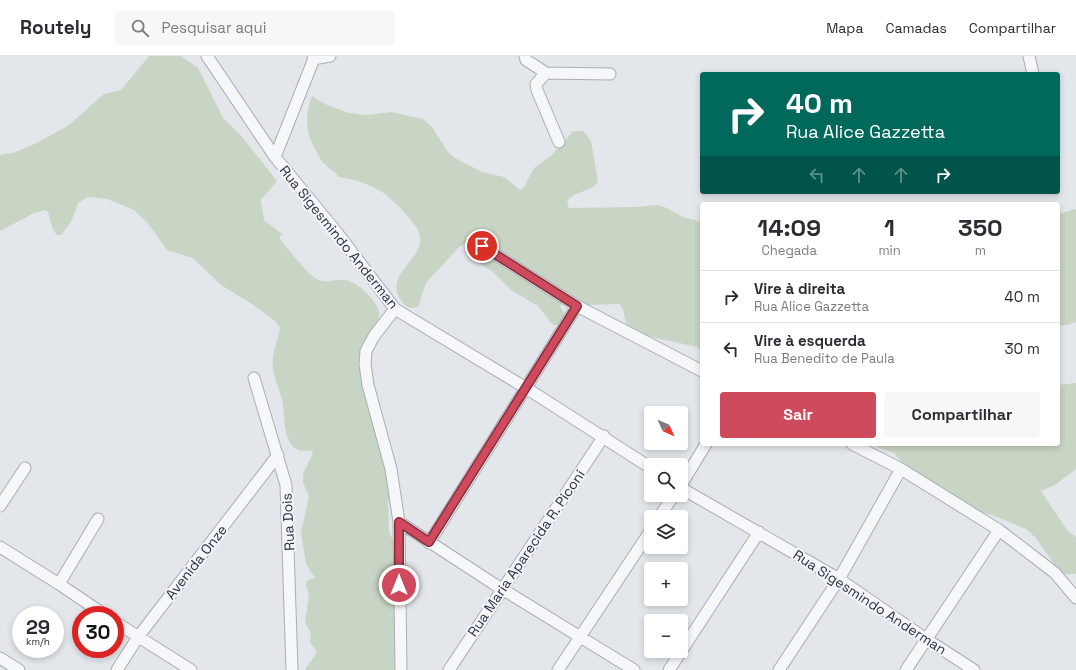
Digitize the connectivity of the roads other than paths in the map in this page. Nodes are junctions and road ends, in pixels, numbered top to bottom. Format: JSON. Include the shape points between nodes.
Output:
{"nodes":[{"id":1,"x":207,"y":56,"type":"edge"},
{"id":2,"x":330,"y":56,"type":"edge"},
{"id":3,"x":525,"y":56,"type":"edge"},
{"id":4,"x":1029,"y":56,"type":"edge"},
{"id":5,"x":314,"y":58,"type":"edge"},
{"id":6,"x":1033,"y":72,"type":"edge"},
{"id":7,"x":546,"y":73,"type":"junction"},
{"id":8,"x":610,"y":74,"type":"dead end"},
{"id":9,"x":559,"y":142,"type":"dead end"},
{"id":10,"x":275,"y":157,"type":"junction"},
{"id":11,"x":482,"y":246,"type":"dead end"},
{"id":12,"x":577,"y":306,"type":"junction"},
{"id":13,"x":395,"y":309,"type":"junction"},
{"id":14,"x":700,"y":370,"type":"edge"},
{"id":15,"x":254,"y":378,"type":"dead end"},
{"id":16,"x":526,"y":388,"type":"junction"},
{"id":17,"x":604,"y":436,"type":"junction"},
{"id":18,"x":705,"y":446,"type":"edge"},
{"id":19,"x":856,"y":446,"type":"edge"},
{"id":20,"x":278,"y":455,"type":"junction"},
{"id":21,"x":644,"y":463,"type":"edge"},
{"id":22,"x":24,"y":468,"type":"dead end"},
{"id":23,"x":901,"y":469,"type":"junction"},
{"id":24,"x":688,"y":474,"type":"edge"},
{"id":25,"x":688,"y":492,"type":"edge"},
{"id":26,"x":0,"y":506,"type":"edge"},
{"id":27,"x":98,"y":519,"type":"dead end"},
{"id":28,"x":399,"y":522,"type":"junction"},
{"id":29,"x":999,"y":530,"type":"junction"},
{"id":30,"x":759,"y":532,"type":"junction"},
{"id":31,"x":644,"y":540,"type":"edge"},
{"id":32,"x":429,"y":542,"type":"junction"},
{"id":33,"x":0,"y":547,"type":"edge"},
{"id":34,"x":839,"y":579,"type":"junction"},
{"id":35,"x":59,"y":584,"type":"junction"},
{"id":36,"x":502,"y":589,"type":"junction"},
{"id":37,"x":1076,"y":598,"type":"edge"},
{"id":38,"x":92,"y":606,"type":"edge"},
{"id":39,"x":124,"y":628,"type":"edge"},
{"id":40,"x":580,"y":635,"type":"junction"},
{"id":41,"x":138,"y":637,"type":"junction"},
{"id":42,"x":926,"y":639,"type":"junction"},
{"id":43,"x":0,"y":658,"type":"edge"},
{"id":44,"x":19,"y":670,"type":"edge"},
{"id":45,"x":117,"y":670,"type":"edge"},
{"id":46,"x":191,"y":670,"type":"edge"},
{"id":47,"x":292,"y":670,"type":"edge"},
{"id":48,"x":400,"y":670,"type":"edge"},
{"id":49,"x":449,"y":670,"type":"edge"},
{"id":50,"x":558,"y":670,"type":"edge"},
{"id":51,"x":634,"y":670,"type":"edge"},
{"id":52,"x":669,"y":670,"type":"edge"},
{"id":53,"x":779,"y":670,"type":"edge"},
{"id":54,"x":906,"y":670,"type":"edge"},
{"id":55,"x":974,"y":670,"type":"edge"}],
"edges":[{"from":1,"to":10,"type":"street","name":"Rua Sigesmindo Anderman"},
{"from":2,"to":5,"type":"street"},
{"from":3,"to":7,"type":"street","via":[[526,60]]},
{"from":4,"to":6,"type":"street"},
{"from":5,"to":10,"type":"street"},
{"from":7,"to":8,"type":"street"},
{"from":7,"to":9,"type":"street","via":[[536,84],[537,90]]},
{"from":10,"to":13,"type":"street","name":"Rua Sigesmindo Anderman","via":[[340,235]]},
{"from":11,"to":12,"type":"street"},
{"from":12,"to":14,"type":"street"},
{"from":12,"to":16,"type":"street"},
{"from":13,"to":16,"type":"street","name":"Rua Sigesmindo Anderman"},
{"from":13,"to":28,"type":"street","via":[[374,336],[366,351],[365,364],[368,385],[391,469]]},
{"from":15,"to":20,"type":"street","name":"Rua Dois"},
{"from":16,"to":17,"type":"street","name":"Rua Sigesmindo Anderman"},
{"from":16,"to":32,"type":"street"},
{"from":17,"to":21,"type":"street","name":"Rua Sigesmindo Anderman"},
{"from":17,"to":36,"type":"street","name":"Rua Maria Aparecida R. Piconi"},
{"from":18,"to":24,"type":"street"},
{"from":19,"to":23,"type":"street"},
{"from":20,"to":41,"type":"street","name":"Avenida Onze"},
{"from":20,"to":47,"type":"street","name":"Rua Dois","via":[[288,502]]},
{"from":22,"to":26,"type":"street"},
{"from":23,"to":29,"type":"street"},
{"from":23,"to":34,"type":"street"},
{"from":25,"to":30,"type":"street","name":"Rua Sigesmindo Anderman"},
{"from":27,"to":35,"type":"street"},
{"from":28,"to":32,"type":"street"},
{"from":28,"to":48,"type":"street"},
{"from":29,"to":37,"type":"street","via":[[1055,573]]},
{"from":29,"to":42,"type":"street"},
{"from":30,"to":34,"type":"street","name":"Rua Sigesmindo Anderman"},
{"from":30,"to":52,"type":"street"},
{"from":31,"to":40,"type":"street"},
{"from":32,"to":36,"type":"street"},
{"from":33,"to":35,"type":"street"},
{"from":34,"to":42,"type":"street","name":"Rua Sigesmindo Anderman"},
{"from":34,"to":53,"type":"street"},
{"from":35,"to":38,"type":"street"},
{"from":36,"to":40,"type":"street"},
{"from":36,"to":49,"type":"street","name":"Rua Maria Aparecida R. Piconi"},
{"from":39,"to":41,"type":"street"},
{"from":40,"to":50,"type":"street"},
{"from":40,"to":51,"type":"street"},
{"from":41,"to":45,"type":"street","name":"Avenida Onze"},
{"from":41,"to":46,"type":"street"},
{"from":42,"to":54,"type":"street"},
{"from":42,"to":55,"type":"street","name":"Rua Sigesmindo Anderman"},
{"from":43,"to":44,"type":"street"}]}
